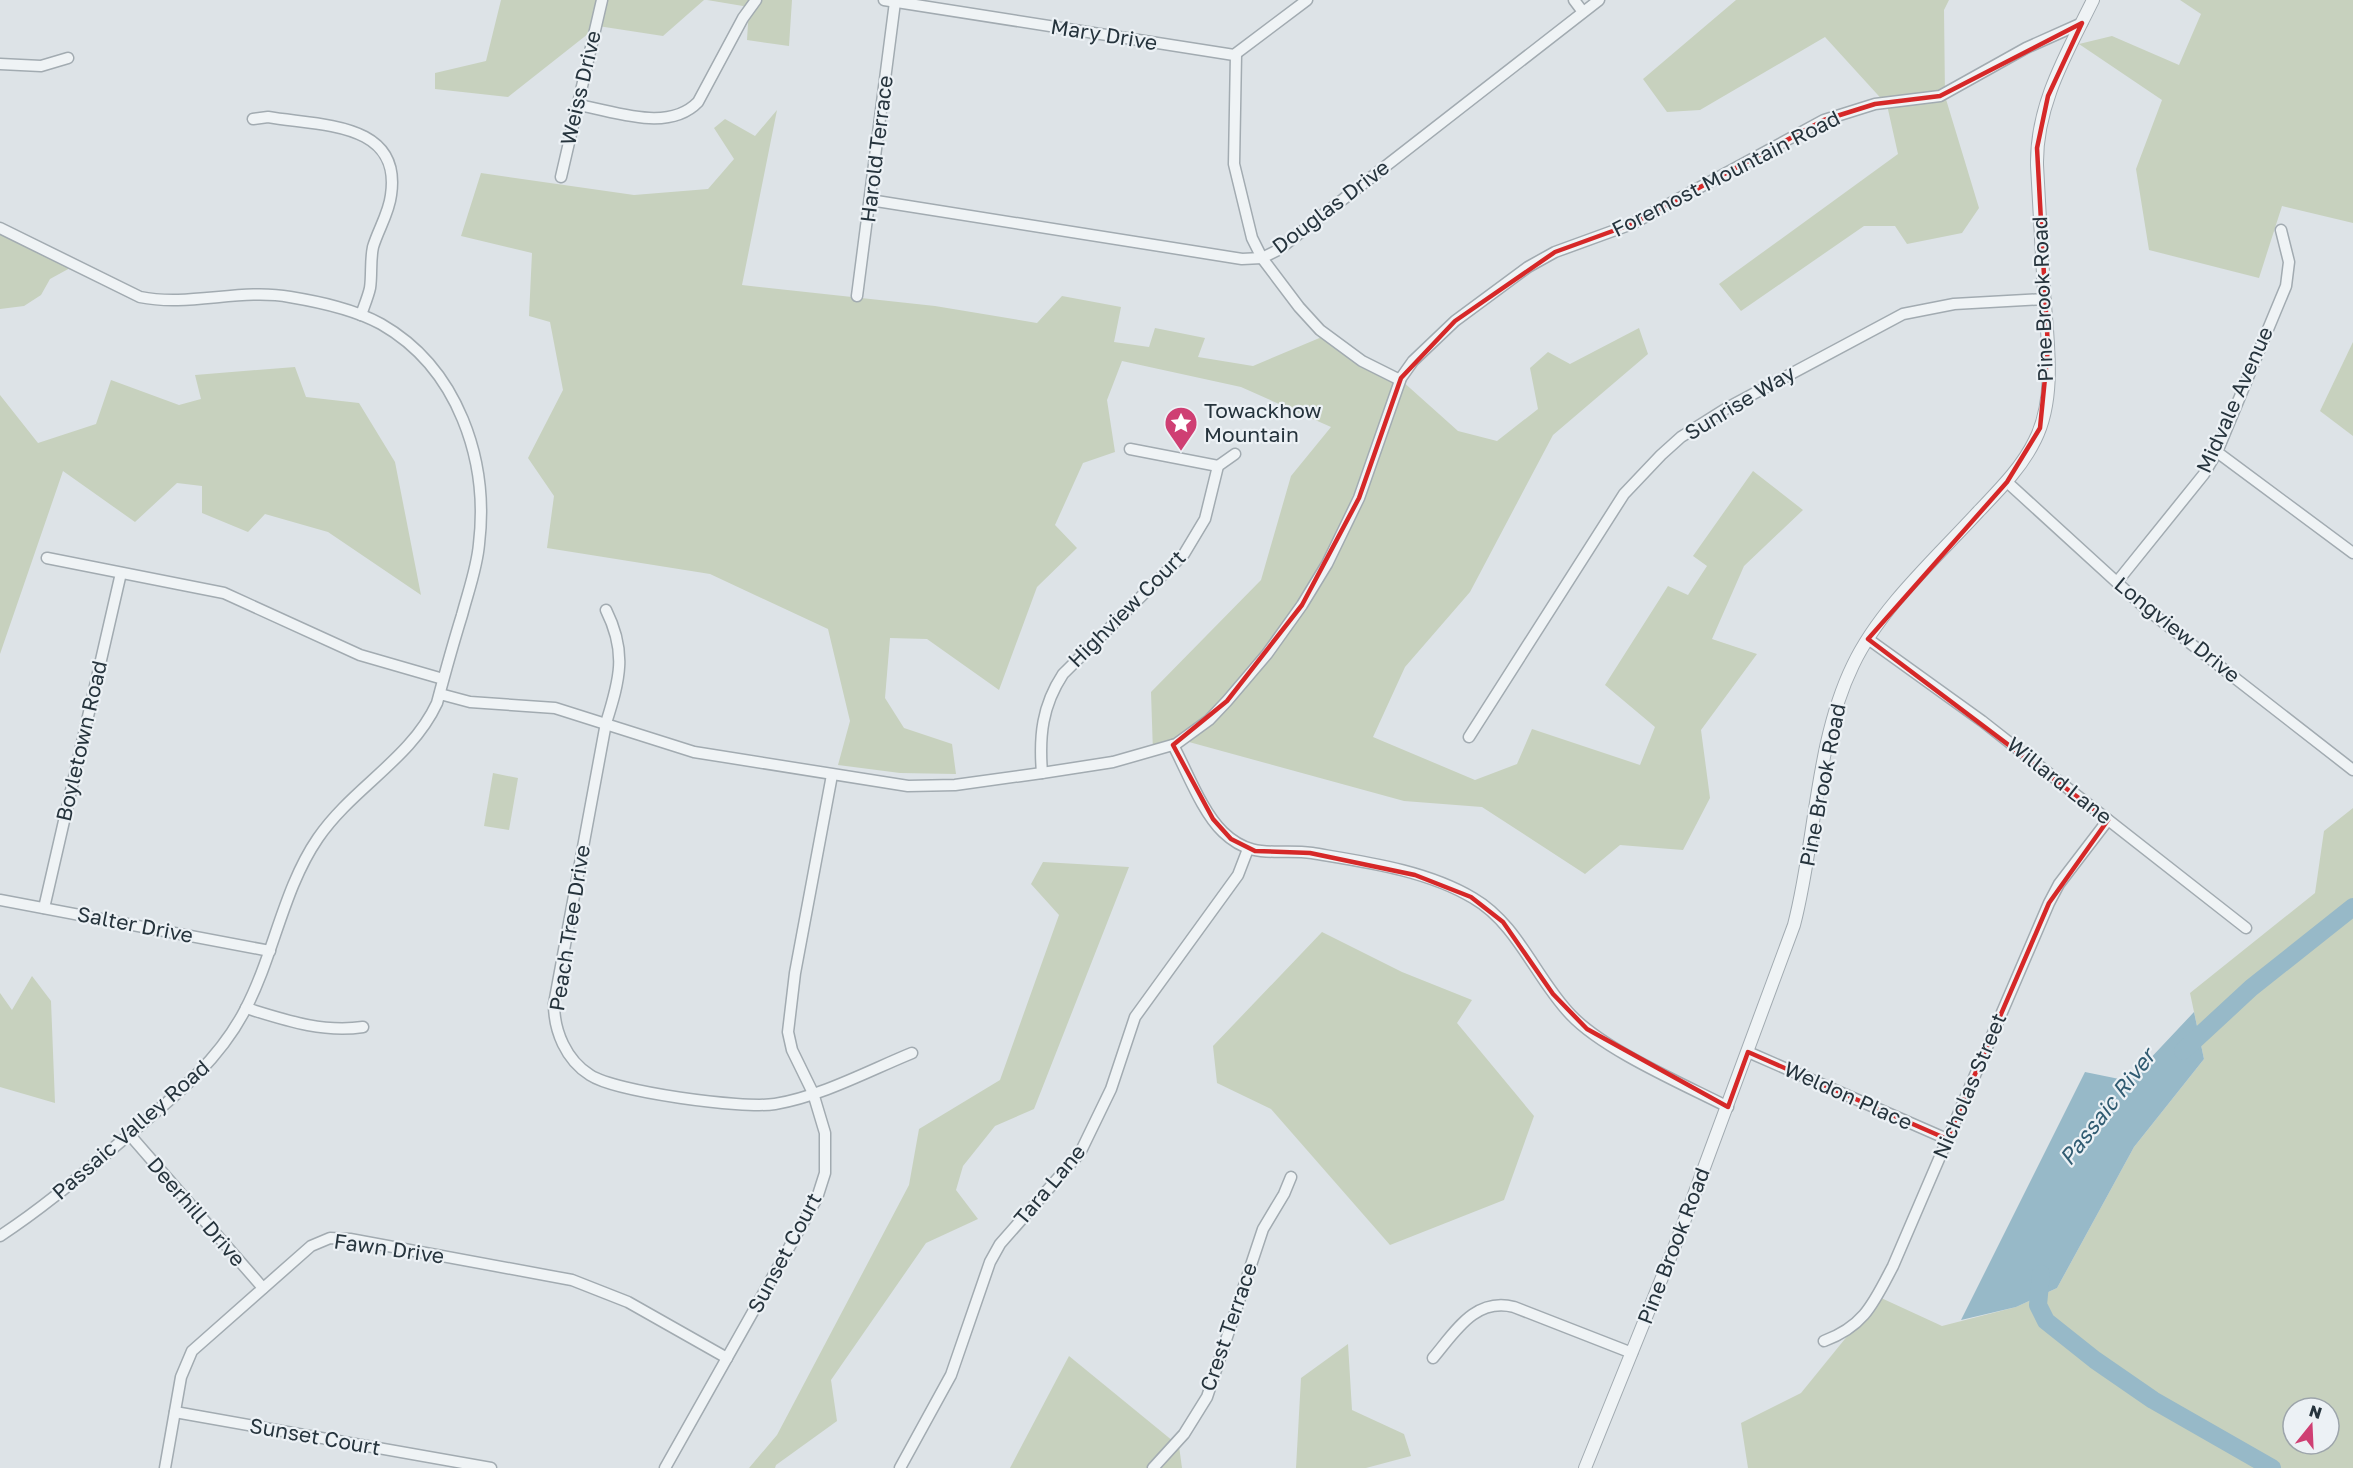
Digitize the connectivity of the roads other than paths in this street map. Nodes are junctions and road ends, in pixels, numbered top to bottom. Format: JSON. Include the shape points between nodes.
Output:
{"nodes":[{"id":1,"x":602,"y":0,"type":"edge"},
{"id":2,"x":756,"y":0,"type":"edge"},
{"id":3,"x":1307,"y":0,"type":"edge"},
{"id":4,"x":1574,"y":0,"type":"edge"},
{"id":5,"x":1599,"y":0,"type":"edge"},
{"id":6,"x":2093,"y":0,"type":"edge"},
{"id":7,"x":890,"y":1,"type":"edge"},
{"id":8,"x":1583,"y":12,"type":"junction"},
{"id":9,"x":2082,"y":23,"type":"junction"},
{"id":10,"x":1236,"y":54,"type":"junction"},
{"id":11,"x":68,"y":58,"type":"dead end"},
{"id":12,"x":0,"y":64,"type":"edge"},
{"id":13,"x":578,"y":105,"type":"junction"},
{"id":14,"x":253,"y":119,"type":"dead end"},
{"id":15,"x":561,"y":177,"type":"dead end"},
{"id":16,"x":870,"y":200,"type":"junction"},
{"id":17,"x":0,"y":228,"type":"edge"},
{"id":18,"x":2281,"y":230,"type":"dead end"},
{"id":19,"x":1262,"y":258,"type":"junction"},
{"id":20,"x":857,"y":297,"type":"dead end"},
{"id":21,"x":2045,"y":298,"type":"junction"},
{"id":22,"x":361,"y":315,"type":"junction"},
{"id":23,"x":1400,"y":380,"type":"junction"},
{"id":24,"x":1131,"y":449,"type":"dead end"},
{"id":25,"x":2217,"y":452,"type":"junction"},
{"id":26,"x":1235,"y":454,"type":"dead end"},
{"id":27,"x":1218,"y":466,"type":"junction"},
{"id":28,"x":2007,"y":482,"type":"junction"},
{"id":29,"x":2353,"y":554,"type":"edge"},
{"id":30,"x":47,"y":558,"type":"dead end"},
{"id":31,"x":121,"y":573,"type":"junction"},
{"id":32,"x":2117,"y":582,"type":"junction"},
{"id":33,"x":606,"y":610,"type":"dead end"},
{"id":34,"x":1868,"y":639,"type":"junction"},
{"id":35,"x":443,"y":679,"type":"junction"},
{"id":36,"x":440,"y":694,"type":"junction"},
{"id":37,"x":606,"y":723,"type":"junction"},
{"id":38,"x":1469,"y":737,"type":"dead end"},
{"id":39,"x":1173,"y":745,"type":"junction"},
{"id":40,"x":2353,"y":770,"type":"edge"},
{"id":41,"x":1042,"y":773,"type":"junction"},
{"id":42,"x":832,"y":775,"type":"junction"},
{"id":43,"x":2108,"y":820,"type":"junction"},
{"id":44,"x":1248,"y":849,"type":"junction"},
{"id":45,"x":0,"y":900,"type":"edge"},
{"id":46,"x":44,"y":908,"type":"junction"},
{"id":47,"x":2246,"y":928,"type":"dead end"},
{"id":48,"x":270,"y":951,"type":"junction"},
{"id":49,"x":246,"y":1008,"type":"junction"},
{"id":50,"x":363,"y":1026,"type":"dead end"},
{"id":51,"x":1748,"y":1052,"type":"junction"},
{"id":52,"x":912,"y":1053,"type":"dead end"},
{"id":53,"x":813,"y":1093,"type":"junction"},
{"id":54,"x":1728,"y":1107,"type":"junction"},
{"id":55,"x":129,"y":1134,"type":"junction"},
{"id":56,"x":1947,"y":1139,"type":"junction"},
{"id":57,"x":1291,"y":1178,"type":"dead end"},
{"id":58,"x":0,"y":1236,"type":"edge"},
{"id":59,"x":263,"y":1288,"type":"junction"},
{"id":60,"x":1824,"y":1341,"type":"dead end"},
{"id":61,"x":1632,"y":1353,"type":"junction"},
{"id":62,"x":727,"y":1358,"type":"junction"},
{"id":63,"x":1433,"y":1358,"type":"dead end"},
{"id":64,"x":175,"y":1412,"type":"junction"},
{"id":65,"x":165,"y":1468,"type":"edge"},
{"id":66,"x":491,"y":1468,"type":"edge"},
{"id":67,"x":665,"y":1468,"type":"edge"},
{"id":68,"x":900,"y":1468,"type":"edge"},
{"id":69,"x":1153,"y":1468,"type":"edge"},
{"id":70,"x":1585,"y":1468,"type":"edge"}],
"edges":[{"from":1,"to":13,"type":"street","name":"Weiss Drive"},
{"from":2,"to":13,"type":"street","via":[[698,102],[687,111],[662,119]]},
{"from":3,"to":10,"type":"street"},
{"from":4,"to":8,"type":"street"},
{"from":5,"to":8,"type":"street","name":"Douglas Drive"},
{"from":6,"to":9,"type":"street","name":"Pine Brook Road"},
{"from":7,"to":10,"type":"street","name":"Mary Drive"},
{"from":7,"to":16,"type":"street","name":"Harold Terrace"},
{"from":8,"to":19,"type":"street","name":"Douglas Drive","via":[[1278,250]]},
{"from":9,"to":21,"type":"street","name":"Pine Brook Road","via":[[2048,96],[2038,135]]},
{"from":9,"to":23,"type":"street","name":"Foremost Mountain Road","via":[[2026,48],[1940,96],[1862,106],[1824,120],[1632,225],[1555,252],[1455,321],[1413,361]]},
{"from":10,"to":19,"type":"street","via":[[1234,164],[1252,238]]},
{"from":11,"to":12,"type":"street","via":[[41,66]]},
{"from":13,"to":15,"type":"street","name":"Weiss Drive"},
{"from":14,"to":22,"type":"street","via":[[268,117],[357,133],[375,141],[384,151],[392,170],[391,196],[373,249],[370,289]]},
{"from":16,"to":19,"type":"street","name":"Douglas Drive","via":[[1231,258]]},
{"from":16,"to":20,"type":"street","name":"Harold Terrace"},
{"from":17,"to":22,"type":"street","name":"Passaic Valley Road","via":[[140,297],[160,300],[276,295]]},
{"from":18,"to":25,"type":"street","name":"Midvale Avenue","via":[[2289,262],[2286,286]]},
{"from":19,"to":23,"type":"street","via":[[1320,330],[1362,361]]},
{"from":21,"to":28,"type":"street","name":"Pine Brook Road","via":[[2048,375],[2043,415],[2035,441]]},
{"from":21,"to":38,"type":"street","name":"Sunrise Way","via":[[1954,304],[1903,314],[1727,408],[1682,437],[1624,494]]},
{"from":22,"to":35,"type":"street","name":"Passaic Valley Road","via":[[397,334],[427,360],[463,417],[475,456],[479,543]]},
{"from":23,"to":39,"type":"street","name":"Foremost Mountain Road","via":[[1359,498],[1302,605],[1227,701],[1193,733]]},
{"from":24,"to":27,"type":"street"},
{"from":25,"to":29,"type":"street"},
{"from":25,"to":32,"type":"street","name":"Midvale Avenue","via":[[2177,510]]},
{"from":26,"to":27,"type":"street"},
{"from":27,"to":41,"type":"street","name":"Highview Court","via":[[1205,519],[1184,554],[1056,685],[1041,729]]},
{"from":28,"to":32,"type":"street","name":"Longview Drive"},
{"from":28,"to":34,"type":"street","name":"Pine Brook Road","via":[[1929,565]]},
{"from":30,"to":31,"type":"street"},
{"from":31,"to":35,"type":"street","via":[[224,593],[360,655]]},
{"from":31,"to":46,"type":"street","name":"Boyletown Road"},
{"from":32,"to":40,"type":"street","name":"Longview Drive"},
{"from":33,"to":37,"type":"street","name":"Peach Tree Drive","via":[[620,647],[618,681]]},
{"from":34,"to":43,"type":"street","name":"Willard Lane"},
{"from":34,"to":51,"type":"street","name":"Pine Brook Road","via":[[1853,664],[1836,708],[1803,893]]},
{"from":35,"to":36,"type":"street","name":"Passaic Valley Road"},
{"from":36,"to":37,"type":"street","name":"Foremost Mountain Road","via":[[471,702],[555,708]]},
{"from":36,"to":48,"type":"street","name":"Passaic Valley Road","via":[[430,719],[415,740],[319,837],[299,872]]},
{"from":37,"to":42,"type":"street","name":"Foremost Mountain Road","via":[[694,752]]},
{"from":37,"to":53,"type":"street","name":"Peach Tree Drive","via":[[554,1005],[556,1024],[566,1049],[590,1076],[706,1101],[773,1104]]},
{"from":39,"to":41,"type":"street","name":"Foremost Mountain Road","via":[[1113,762]]},
{"from":39,"to":44,"type":"street","via":[[1213,819],[1231,839]]},
{"from":41,"to":42,"type":"street","name":"Foremost Mountain Road","via":[[934,787]]},
{"from":42,"to":53,"type":"street","name":"Sunset Court","via":[[795,973],[788,1032],[792,1050]]},
{"from":43,"to":47,"type":"street","name":"Willard Lane"},
{"from":43,"to":56,"type":"street","name":"Nicholas Street","via":[[2049,903]]},
{"from":44,"to":54,"type":"street","via":[[1310,853],[1415,874],[1472,897],[1503,922],[1553,994],[1587,1029]]},
{"from":44,"to":68,"type":"street","name":"Tara Lane","via":[[1238,875],[1135,1017],[1111,1089],[1080,1153],[1000,1244],[990,1262],[951,1375]]},
{"from":45,"to":46,"type":"street","name":"Salter Drive"},
{"from":46,"to":48,"type":"street","name":"Salter Drive"},
{"from":48,"to":49,"type":"street","name":"Passaic Valley Road"},
{"from":49,"to":50,"type":"street","via":[[339,1030]]},
{"from":49,"to":55,"type":"street","name":"Passaic Valley Road","via":[[205,1069]]},
{"from":51,"to":54,"type":"street","name":"Pine Brook Road"},
{"from":51,"to":56,"type":"street","name":"Weldon Place"},
{"from":52,"to":53,"type":"street","name":"Peach Tree Drive"},
{"from":53,"to":62,"type":"street","name":"Sunset Court","via":[[827,1146],[822,1186]]},
{"from":54,"to":61,"type":"street","name":"Pine Brook Road"},
{"from":55,"to":58,"type":"street","name":"Passaic Valley Road","via":[[37,1212]]},
{"from":55,"to":59,"type":"street","name":"Deerhill Drive"},
{"from":56,"to":60,"type":"street","name":"Nicholas Street","via":[[1872,1306],[1844,1334]]},
{"from":57,"to":69,"type":"street","name":"Crest Terrace","via":[[1263,1229],[1207,1397],[1184,1434]]},
{"from":59,"to":62,"type":"street","name":"Fawn Drive","via":[[317,1243],[336,1237],[350,1239],[572,1280],[628,1302]]},
{"from":59,"to":64,"type":"street","name":"Fawn Drive","via":[[192,1351],[181,1377]]},
{"from":61,"to":63,"type":"street","via":[[1501,1304],[1481,1308],[1470,1316]]},
{"from":61,"to":70,"type":"street","name":"Pine Brook Road"},
{"from":62,"to":67,"type":"street","name":"Sunset Court"},
{"from":64,"to":65,"type":"street","name":"Fawn Drive"},
{"from":64,"to":66,"type":"street","name":"Sunset Court"}]}
